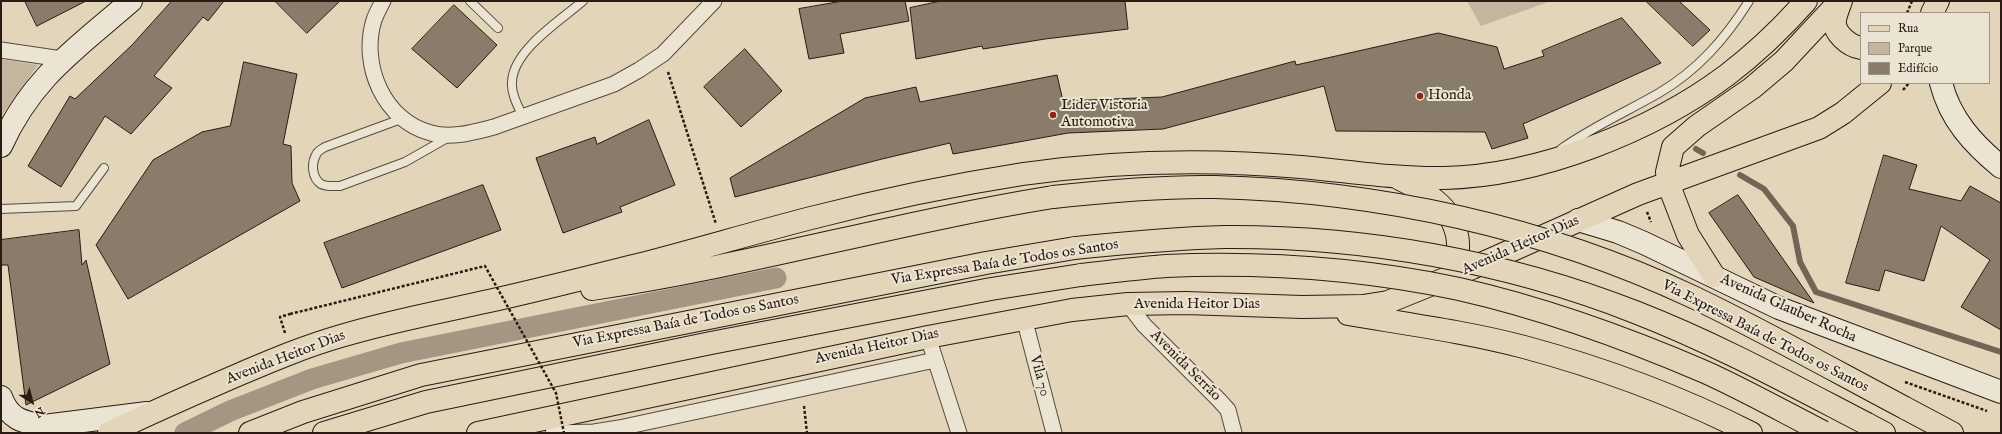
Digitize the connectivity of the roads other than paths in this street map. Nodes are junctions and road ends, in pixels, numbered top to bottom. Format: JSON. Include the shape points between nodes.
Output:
{"nodes":[{"id":1,"x":131,"y":1,"type":"edge"},
{"id":2,"x":383,"y":1,"type":"edge"},
{"id":3,"x":470,"y":1,"type":"edge"},
{"id":4,"x":583,"y":1,"type":"edge"},
{"id":5,"x":714,"y":1,"type":"edge"},
{"id":6,"x":1750,"y":1,"type":"edge"},
{"id":7,"x":1806,"y":1,"type":"edge"},
{"id":8,"x":1840,"y":1,"type":"edge"},
{"id":9,"x":1938,"y":1,"type":"edge"},
{"id":10,"x":1932,"y":12,"type":"edge"},
{"id":11,"x":498,"y":28,"type":"dead end"},
{"id":12,"x":1860,"y":48,"type":"edge"},
{"id":13,"x":1,"y":50,"type":"edge"},
{"id":14,"x":62,"y":59,"type":"junction"},
{"id":15,"x":1879,"y":84,"type":"edge"},
{"id":16,"x":1941,"y":84,"type":"edge"},
{"id":17,"x":523,"y":117,"type":"junction"},
{"id":18,"x":401,"y":119,"type":"junction"},
{"id":19,"x":6,"y":124,"type":"edge"},
{"id":20,"x":452,"y":135,"type":"junction"},
{"id":21,"x":1,"y":146,"type":"edge"},
{"id":22,"x":1541,"y":164,"type":"junction"},
{"id":23,"x":104,"y":168,"type":"dead end"},
{"id":24,"x":2001,"y":168,"type":"edge"},
{"id":25,"x":1394,"y":176,"type":"junction"},
{"id":26,"x":1668,"y":183,"type":"junction"},
{"id":27,"x":1053,"y":197,"type":"joint"},
{"id":28,"x":1,"y":209,"type":"edge"},
{"id":29,"x":1578,"y":220,"type":"junction"},
{"id":30,"x":1714,"y":276,"type":"junction"},
{"id":31,"x":1448,"y":278,"type":"junction"},
{"id":32,"x":494,"y":300,"type":"junction"},
{"id":33,"x":1128,"y":304,"type":"junction"},
{"id":34,"x":1302,"y":307,"type":"junction"},
{"id":35,"x":1024,"y":318,"type":"junction"},
{"id":36,"x":928,"y":337,"type":"junction"},
{"id":37,"x":935,"y":360,"type":"junction"},
{"id":38,"x":2001,"y":392,"type":"edge"},
{"id":39,"x":1,"y":397,"type":"edge"},
{"id":40,"x":149,"y":413,"type":"junction"},
{"id":41,"x":1876,"y":428,"type":"edge"},
{"id":42,"x":109,"y":433,"type":"edge"},
{"id":43,"x":250,"y":433,"type":"edge"},
{"id":44,"x":324,"y":433,"type":"edge"},
{"id":45,"x":478,"y":433,"type":"edge"},
{"id":46,"x":553,"y":433,"type":"edge"},
{"id":47,"x":959,"y":433,"type":"edge"},
{"id":48,"x":1054,"y":433,"type":"edge"},
{"id":49,"x":1234,"y":433,"type":"edge"},
{"id":50,"x":1751,"y":433,"type":"edge"},
{"id":51,"x":1824,"y":433,"type":"edge"},
{"id":52,"x":1952,"y":433,"type":"edge"}],
"edges":[{"from":1,"to":14,"type":"street"},
{"from":2,"to":18,"type":"street","via":[[374,20],[370,42],[372,64],[378,86]]},
{"from":3,"to":11,"type":"lane"},
{"from":4,"to":17,"type":"lane","via":[[529,47],[516,64],[512,82],[514,96]]},
{"from":5,"to":17,"type":"street","via":[[662,54],[639,70],[614,84]]},
{"from":6,"to":22,"type":"lane","via":[[1731,30],[1688,72],[1659,93],[1576,138]]},
{"from":7,"to":22,"type":"main road","name":"Avenida Heitor Dias","via":[[1758,50],[1724,77],[1688,100],[1605,142]]},
{"from":8,"to":12,"type":"main road","via":[[1835,20],[1837,30],[1848,43]]},
{"from":8,"to":26,"type":"main road","via":[[1784,61],[1673,147],[1667,172]]},
{"from":9,"to":10,"type":"main road"},
{"from":13,"to":14,"type":"street"},
{"from":14,"to":19,"type":"street"},
{"from":15,"to":26,"type":"main road","name":"Avenida Heitor Dias","via":[[1844,113],[1819,128]]},
{"from":16,"to":24,"type":"street","via":[[1950,110],[1969,138]]},
{"from":17,"to":20,"type":"street","via":[[474,133]]},
{"from":18,"to":20,"type":"street","via":[[432,134]]},
{"from":18,"to":20,"type":"lane","via":[[325,147],[316,153],[312,165],[314,175],[321,184],[340,186],[405,162]]},
{"from":19,"to":21,"type":"street"},
{"from":22,"to":25,"type":"main road","name":"Avenida Heitor Dias","via":[[1446,178]]},
{"from":23,"to":28,"type":"lane","via":[[76,206]]},
{"from":25,"to":31,"type":"main road","via":[[1424,190],[1445,209],[1455,226],[1458,245],[1455,262]]},
{"from":25,"to":32,"type":"main road","name":"Avenida Heitor Dias","via":[[1299,166],[1160,162],[1087,166],[1024,174],[881,201]]},
{"from":26,"to":29,"type":"main road","name":"Avenida Heitor Dias"},
{"from":26,"to":30,"type":"main road","via":[[1688,235]]},
{"from":27,"to":32,"type":"main road","name":"Avenida Heitor Dias","via":[[918,221],[776,255],[643,282]]},
{"from":27,"to":52,"type":"main road","name":"Via Expressa Baía de Todos os Santos","bridge":true,"via":[[1144,188],[1213,187],[1276,190],[1346,196],[1463,218],[1575,250],[1693,297]]},
{"from":29,"to":30,"type":"street","name":"Avenida Glauber Rocha","via":[[1618,232]]},
{"from":29,"to":31,"type":"main road","name":"Avenida Heitor Dias"},
{"from":30,"to":38,"type":"street","name":"Avenida Glauber Rocha","via":[[1786,311]]},
{"from":31,"to":34,"type":"main road","name":"Avenida Heitor Dias","via":[[1388,302],[1363,306]]},
{"from":32,"to":40,"type":"main road","name":"Avenida Heitor Dias","via":[[407,318],[340,336],[292,352]]},
{"from":33,"to":34,"type":"main road","name":"Avenida Heitor Dias"},
{"from":33,"to":35,"type":"main road","name":"Avenida Heitor Dias"},
{"from":33,"to":49,"type":"street","name":"Avenida Serrão","via":[[1144,325],[1220,400],[1228,410]]},
{"from":34,"to":50,"type":"main road","via":[[1449,331],[1524,347],[1601,370]]},
{"from":35,"to":36,"type":"main road","name":"Avenida Heitor Dias"},
{"from":35,"to":48,"type":"street","name":"Vila 70"},
{"from":36,"to":37,"type":"street"},
{"from":36,"to":45,"type":"main road","name":"Avenida Heitor Dias"},
{"from":37,"to":46,"type":"street","via":[[619,428],[594,432]]},
{"from":37,"to":47,"type":"street"},
{"from":39,"to":40,"type":"street","via":[[8,412],[16,418],[44,426]]},
{"from":40,"to":42,"type":"main road","name":"Avenida Heitor Dias"},
{"from":41,"to":43,"type":"main road","name":"Via Expressa Baía de Todos os Santos","bridge":true,"via":[[1720,348],[1634,312],[1548,282],[1466,260],[1350,244],[1225,237],[1164,239],[1075,248],[986,263],[421,375],[303,412]]},
{"from":44,"to":51,"type":"main road","name":"Via Expressa Baía de Todos os Santos","bridge":true,"via":[[426,402],[991,289],[1081,275],[1164,266],[1224,265],[1348,272],[1402,278],[1539,310],[1707,373]]}]}
